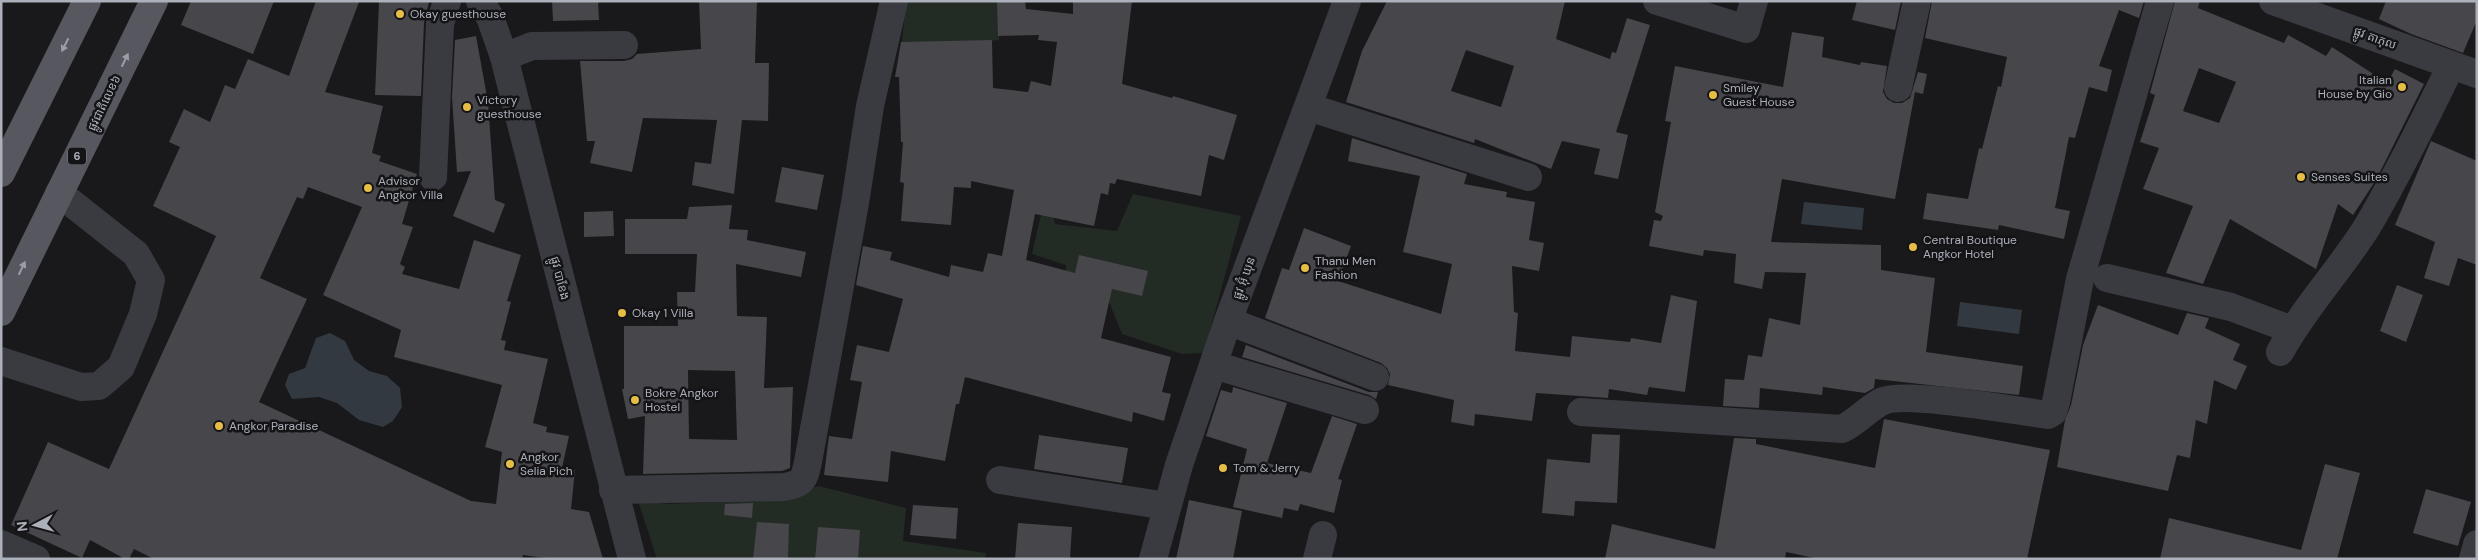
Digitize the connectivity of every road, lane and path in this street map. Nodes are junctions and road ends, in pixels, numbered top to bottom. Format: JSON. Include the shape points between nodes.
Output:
{"nodes":[{"id":1,"x":87,"y":1,"type":"edge"},
{"id":2,"x":154,"y":1,"type":"edge"},
{"id":3,"x":447,"y":1,"type":"edge"},
{"id":4,"x":480,"y":1,"type":"edge"},
{"id":5,"x":894,"y":1,"type":"edge"},
{"id":6,"x":1347,"y":1,"type":"edge"},
{"id":7,"x":1657,"y":1,"type":"edge"},
{"id":8,"x":1754,"y":1,"type":"edge"},
{"id":9,"x":1917,"y":1,"type":"edge"},
{"id":10,"x":2160,"y":1,"type":"edge"},
{"id":11,"x":2272,"y":1,"type":"edge"},
{"id":12,"x":624,"y":46,"type":"dead end"},
{"id":13,"x":504,"y":57,"type":"junction"},
{"id":14,"x":2451,"y":66,"type":"junction"},
{"id":15,"x":2477,"y":74,"type":"edge"},
{"id":16,"x":1898,"y":88,"type":"dead end"},
{"id":17,"x":1308,"y":107,"type":"junction"},
{"id":18,"x":4,"y":158,"type":"edge"},
{"id":19,"x":433,"y":177,"type":"dead end"},
{"id":20,"x":1528,"y":177,"type":"dead end"},
{"id":21,"x":59,"y":193,"type":"junction"},
{"id":22,"x":2107,"y":278,"type":"dead end"},
{"id":23,"x":1,"y":312,"type":"edge"},
{"id":24,"x":1228,"y":321,"type":"junction"},
{"id":25,"x":1,"y":361,"type":"edge"},
{"id":26,"x":1214,"y":365,"type":"junction"},
{"id":27,"x":1375,"y":377,"type":"dead end"},
{"id":28,"x":1365,"y":410,"type":"dead end"},
{"id":29,"x":1581,"y":412,"type":"dead end"},
{"id":30,"x":1000,"y":480,"type":"dead end"},
{"id":31,"x":613,"y":490,"type":"junction"},
{"id":32,"x":1167,"y":506,"type":"junction"},
{"id":33,"x":1,"y":544,"type":"edge"},
{"id":34,"x":2477,"y":544,"type":"edge"},
{"id":35,"x":36,"y":559,"type":"edge"},
{"id":36,"x":632,"y":559,"type":"edge"},
{"id":37,"x":1153,"y":559,"type":"edge"},
{"id":38,"x":2473,"y":559,"type":"edge"}],
"edges":[{"from":1,"to":18,"type":"main road","one_way":true},
{"from":21,"to":2,"type":"main road","name":"ផ្លូវជាតិលេខ៦","number":"6","one_way":true},
{"from":3,"to":19,"type":"street","via":[[440,24]]},
{"from":4,"to":13,"type":"street","name":"ផ្លូវ បាខែង","via":[[490,17]]},
{"from":5,"to":31,"type":"street","via":[[870,106],[852,222],[802,481],[798,485],[784,487]]},
{"from":6,"to":17,"type":"street","name":"ផ្លូវ អ៊ុំ ឃុន"},
{"from":7,"to":8,"type":"street","via":[[1746,29]]},
{"from":9,"to":16,"type":"street"},
{"from":10,"to":29,"type":"street","via":[[2080,279],[2053,412],[2048,415],[1935,400],[1892,398],[1884,400],[1842,429]]},
{"from":11,"to":14,"type":"street","name":"ផ្លូវ តាភុល"},
{"from":12,"to":13,"type":"street","via":[[532,46]]},
{"from":13,"to":31,"type":"street","name":"ផ្លូវ បាខែង"},
{"from":14,"to":15,"type":"street","name":"ផ្លូវ តាភុល"},
{"from":14,"to":22,"type":"street","via":[[2390,188],[2366,228],[2286,341],[2231,307]]},
{"from":17,"to":20,"type":"street"},
{"from":17,"to":24,"type":"street","name":"ផ្លូវ អ៊ុំ ឃុន"},
{"from":23,"to":21,"type":"main road","name":"ផ្លូវជាតិលេខ៦","number":"6","one_way":true},
{"from":21,"to":25,"type":"street","via":[[136,254],[150,280],[143,314],[121,367],[99,386],[81,388]]},
{"from":24,"to":26,"type":"street","name":"ផ្លូវ អ៊ុំ ឃុន"},
{"from":24,"to":27,"type":"street"},
{"from":26,"to":28,"type":"street"},
{"from":26,"to":32,"type":"street","name":"ផ្លូវ អ៊ុំ ឃុន"},
{"from":30,"to":32,"type":"street"},
{"from":31,"to":36,"type":"street","name":"ផ្លូវ បាខែង"},
{"from":32,"to":37,"type":"street","name":"ផ្លូវ អ៊ុំ ឃុន"},
{"from":33,"to":35,"type":"street"},
{"from":34,"to":38,"type":"street"}]}
